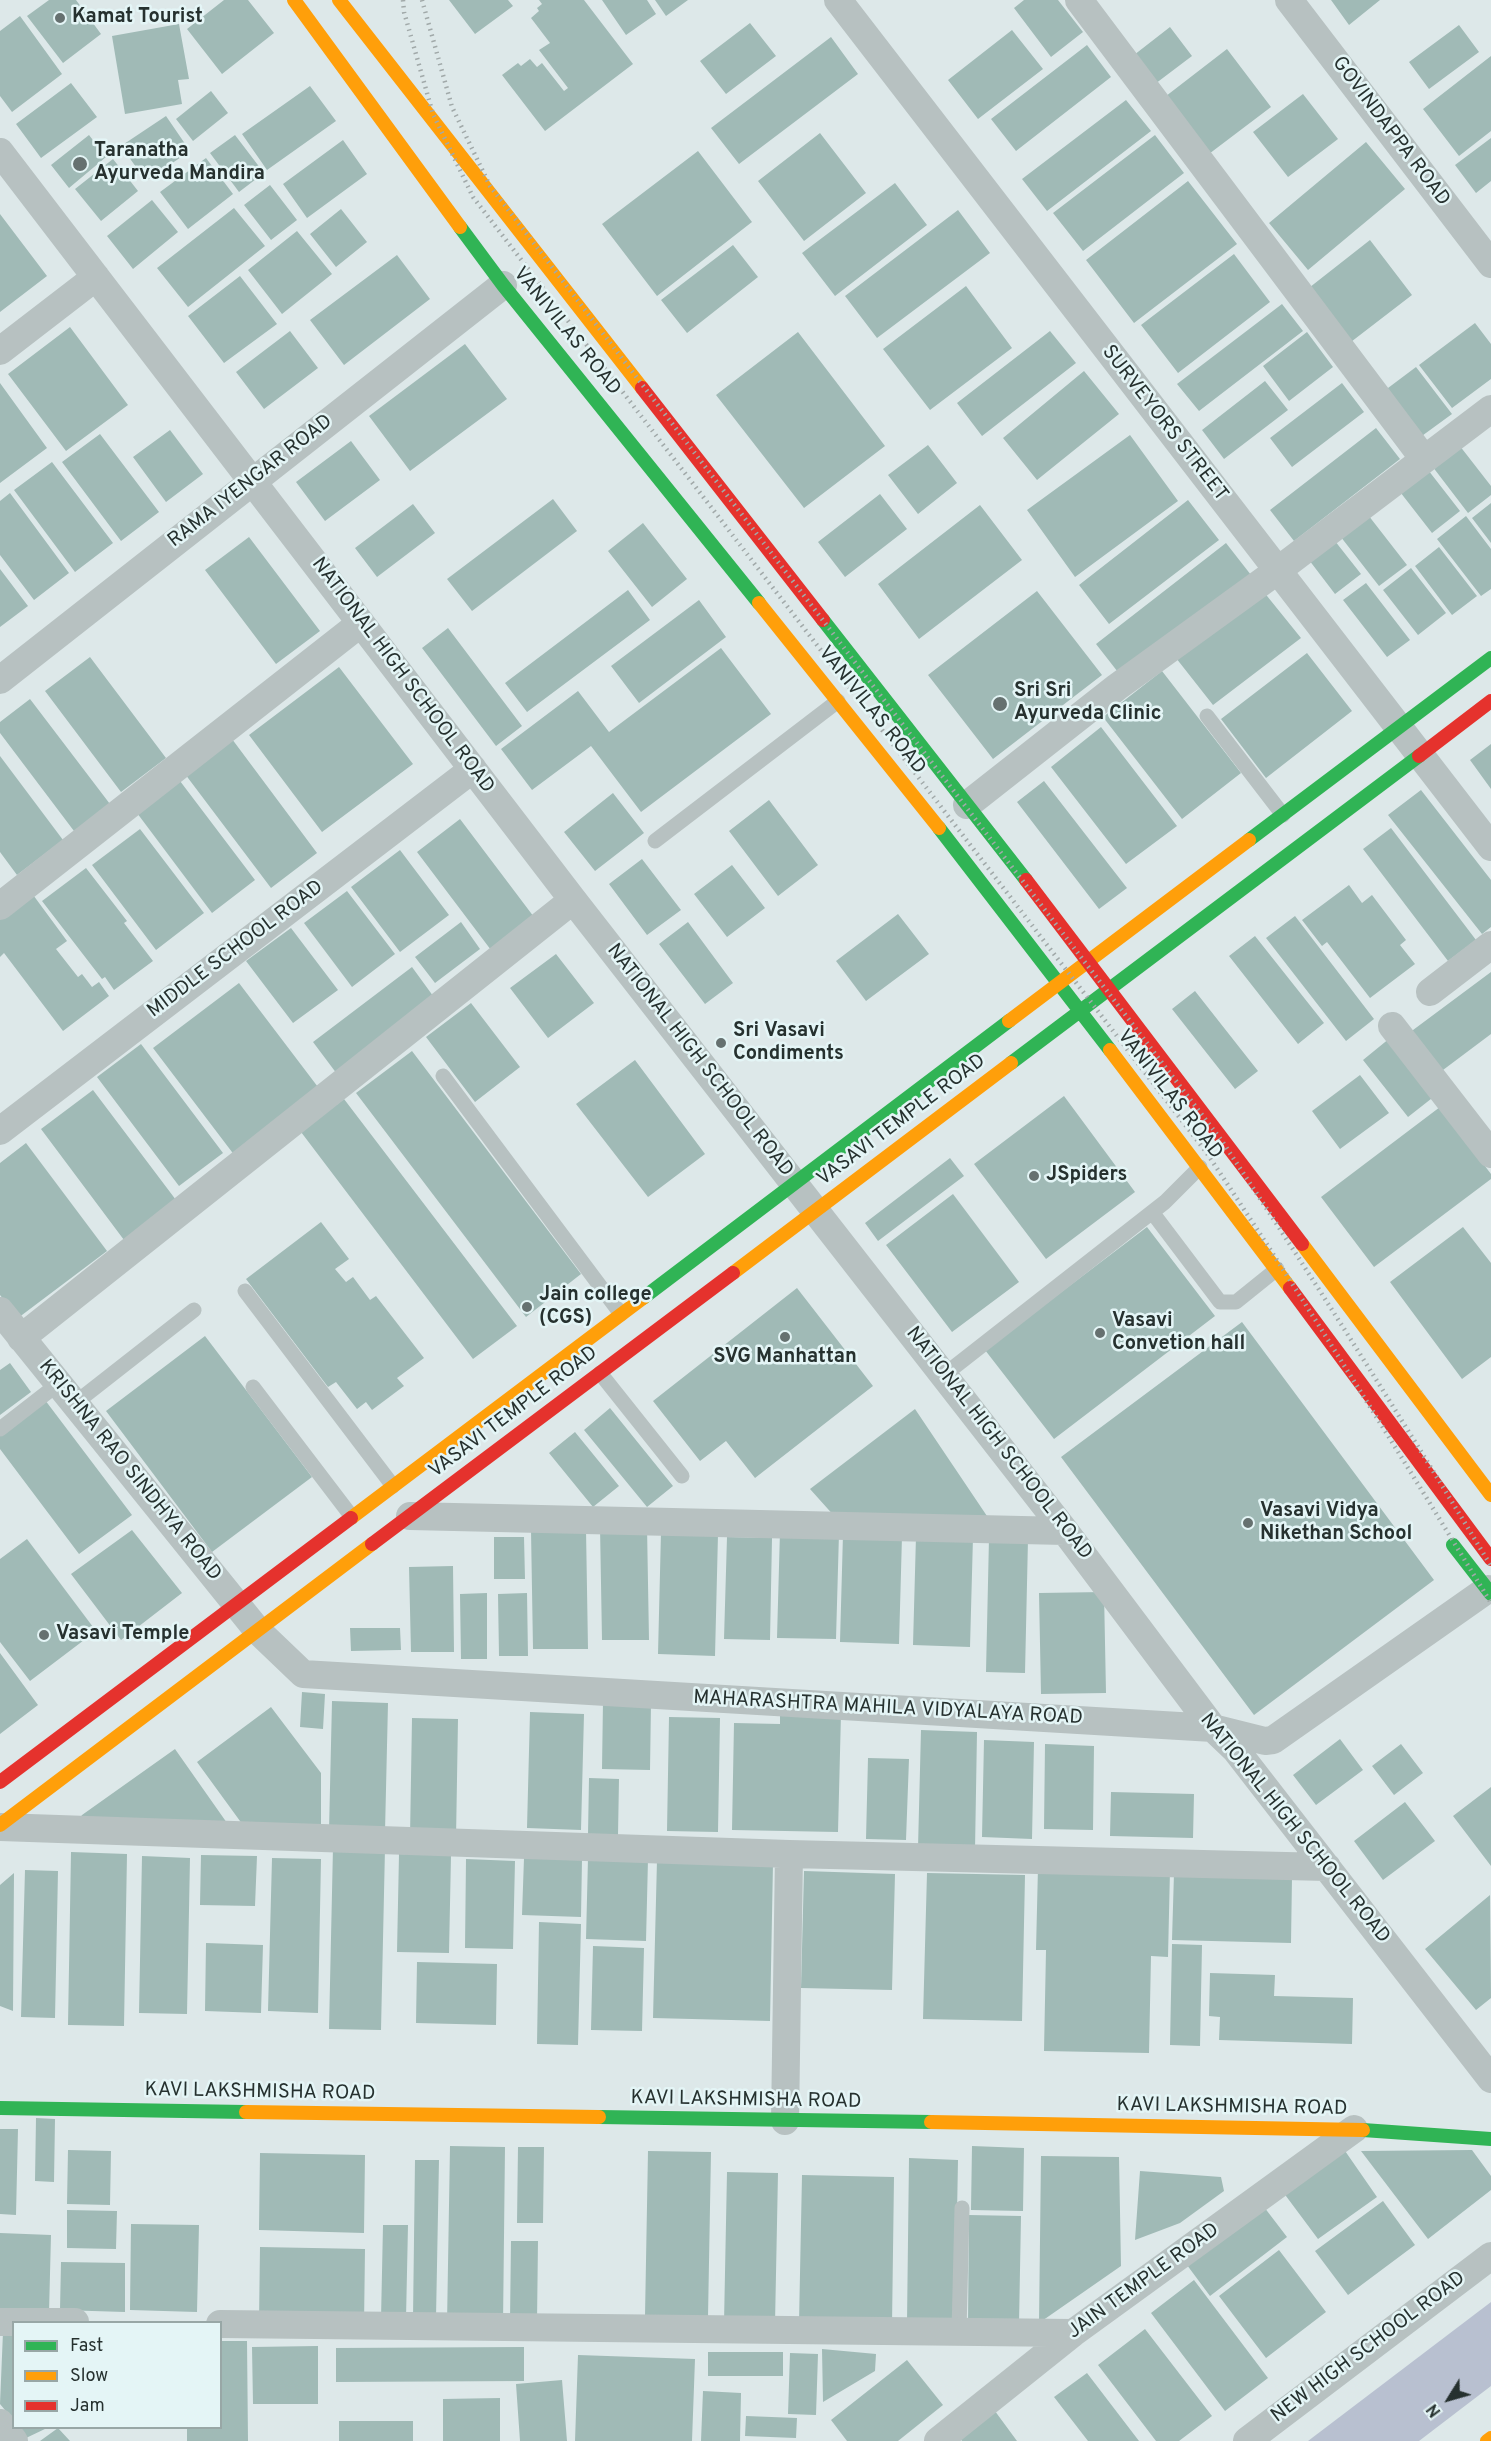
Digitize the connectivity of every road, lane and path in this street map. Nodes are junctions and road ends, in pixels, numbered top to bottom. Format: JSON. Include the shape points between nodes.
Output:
{"nodes":[{"id":1,"x":294,"y":0,"type":"edge"},
{"id":2,"x":339,"y":0,"type":"edge"},
{"id":3,"x":838,"y":0,"type":"edge"},
{"id":4,"x":1079,"y":0,"type":"edge"},
{"id":5,"x":1289,"y":0,"type":"edge"},
{"id":6,"x":369,"y":12,"type":"dead end"},
{"id":7,"x":366,"y":35,"type":"junction"},
{"id":8,"x":0,"y":152,"type":"edge"},
{"id":9,"x":1491,"y":264,"type":"edge"},
{"id":10,"x":96,"y":277,"type":"junction"},
{"id":11,"x":503,"y":285,"type":"junction"},
{"id":12,"x":0,"y":351,"type":"edge"},
{"id":13,"x":1491,"y":409,"type":"edge"},
{"id":14,"x":1424,"y":459,"type":"junction"},
{"id":15,"x":252,"y":481,"type":"junction"},
{"id":16,"x":1277,"y":571,"type":"junction"},
{"id":17,"x":361,"y":623,"type":"junction"},
{"id":18,"x":1491,"y":658,"type":"edge"},
{"id":19,"x":0,"y":680,"type":"edge"},
{"id":20,"x":838,"y":701,"type":"junction"},
{"id":21,"x":1491,"y":701,"type":"edge"},
{"id":22,"x":1207,"y":716,"type":"dead end"},
{"id":23,"x":1398,"y":728,"type":"junction"},
{"id":24,"x":1419,"y":755,"type":"junction"},
{"id":25,"x":473,"y":769,"type":"junction"},
{"id":26,"x":967,"y":805,"type":"junction"},
{"id":27,"x":1283,"y":815,"type":"junction"},
{"id":28,"x":655,"y":841,"type":"dead end"},
{"id":29,"x":1491,"y":847,"type":"edge"},
{"id":30,"x":573,"y":900,"type":"junction"},
{"id":31,"x":0,"y":906,"type":"edge"},
{"id":32,"x":1491,"y":945,"type":"edge"},
{"id":33,"x":1089,"y":961,"type":"junction"},
{"id":34,"x":1059,"y":984,"type":"junction"},
{"id":35,"x":1109,"y":988,"type":"junction"},
{"id":36,"x":1430,"y":992,"type":"dead end"},
{"id":37,"x":1079,"y":1011,"type":"junction"},
{"id":38,"x":1392,"y":1026,"type":"dead end"},
{"id":39,"x":443,"y":1076,"type":"dead end"},
{"id":40,"x":0,"y":1131,"type":"edge"},
{"id":41,"x":1491,"y":1155,"type":"edge"},
{"id":42,"x":1200,"y":1167,"type":"junction"},
{"id":43,"x":795,"y":1183,"type":"junction"},
{"id":44,"x":816,"y":1210,"type":"junction"},
{"id":45,"x":1152,"y":1212,"type":"junction"},
{"id":46,"x":1277,"y":1269,"type":"junction"},
{"id":47,"x":245,"y":1291,"type":"dead end"},
{"id":48,"x":194,"y":1310,"type":"dead end"},
{"id":49,"x":0,"y":1311,"type":"edge"},
{"id":50,"x":621,"y":1314,"type":"junction"},
{"id":51,"x":21,"y":1338,"type":"junction"},
{"id":52,"x":600,"y":1373,"type":"junction"},
{"id":53,"x":944,"y":1375,"type":"junction"},
{"id":54,"x":559,"y":1383,"type":"junction"},
{"id":55,"x":253,"y":1387,"type":"dead end"},
{"id":56,"x":66,"y":1394,"type":"junction"},
{"id":57,"x":1430,"y":1415,"type":"junction"},
{"id":58,"x":0,"y":1429,"type":"edge"},
{"id":59,"x":1466,"y":1441,"type":"dead end"},
{"id":60,"x":1411,"y":1451,"type":"junction"},
{"id":61,"x":682,"y":1476,"type":"dead end"},
{"id":62,"x":393,"y":1486,"type":"junction"},
{"id":63,"x":1424,"y":1490,"type":"dead end"},
{"id":64,"x":1491,"y":1495,"type":"edge"},
{"id":65,"x":410,"y":1516,"type":"junction"},
{"id":66,"x":352,"y":1517,"type":"junction"},
{"id":67,"x":1065,"y":1531,"type":"junction"},
{"id":68,"x":1445,"y":1533,"type":"dead end"},
{"id":69,"x":1491,"y":1559,"type":"edge"},
{"id":70,"x":1489,"y":1592,"type":"edge"},
{"id":71,"x":236,"y":1604,"type":"junction"},
{"id":72,"x":258,"y":1631,"type":"junction"},
{"id":73,"x":1212,"y":1728,"type":"junction"},
{"id":74,"x":0,"y":1782,"type":"edge"},
{"id":75,"x":0,"y":1826,"type":"edge"},
{"id":76,"x":789,"y":1854,"type":"junction"},
{"id":77,"x":1327,"y":1867,"type":"junction"},
{"id":78,"x":1491,"y":2079,"type":"edge"},
{"id":79,"x":0,"y":2108,"type":"edge"},
{"id":80,"x":785,"y":2121,"type":"junction"},
{"id":81,"x":1354,"y":2129,"type":"junction"},
{"id":82,"x":1491,"y":2139,"type":"edge"},
{"id":83,"x":962,"y":2208,"type":"dead end"},
{"id":84,"x":1491,"y":2256,"type":"edge"},
{"id":85,"x":222,"y":2324,"type":"edge"},
{"id":86,"x":959,"y":2332,"type":"junction"},
{"id":87,"x":1073,"y":2333,"type":"junction"},
{"id":88,"x":0,"y":2423,"type":"edge"},
{"id":89,"x":1491,"y":2438,"type":"edge"},
{"id":90,"x":14,"y":2441,"type":"edge"},
{"id":91,"x":938,"y":2441,"type":"edge"},
{"id":92,"x":1247,"y":2441,"type":"edge"},
{"id":93,"x":1487,"y":2441,"type":"edge"}],
"edges":[{"from":1,"to":11,"type":"main road","name":"VANIVILAS ROAD"},
{"from":2,"to":7,"type":"main road","name":"VANIVILAS ROAD"},
{"from":3,"to":16,"type":"street","name":"SURVEYORS STREET"},
{"from":4,"to":14,"type":"street"},
{"from":5,"to":9,"type":"street","name":"GOVINDAPPA ROAD"},
{"from":6,"to":7,"type":"main road"},
{"from":7,"to":26,"type":"main road","name":"VANIVILAS ROAD"},
{"from":8,"to":10,"type":"street","name":"NATIONAL HIGH SCHOOL ROAD"},
{"from":10,"to":12,"type":"street"},
{"from":10,"to":15,"type":"street","name":"NATIONAL HIGH SCHOOL ROAD"},
{"from":11,"to":15,"type":"street","name":"RAMA IYENGAR ROAD"},
{"from":11,"to":20,"type":"main road","name":"VANIVILAS ROAD"},
{"from":13,"to":14,"type":"street"},
{"from":14,"to":16,"type":"street"},
{"from":15,"to":17,"type":"street","name":"NATIONAL HIGH SCHOOL ROAD"},
{"from":15,"to":19,"type":"street","name":"RAMA IYENGAR ROAD"},
{"from":16,"to":23,"type":"street","name":"SURVEYORS STREET"},
{"from":16,"to":26,"type":"street","via":[[1117,687]]},
{"from":17,"to":25,"type":"street","name":"NATIONAL HIGH SCHOOL ROAD"},
{"from":17,"to":31,"type":"street"},
{"from":18,"to":23,"type":"main road","name":"VASAVI TEMPLE ROAD"},
{"from":20,"to":28,"type":"lane"},
{"from":20,"to":34,"type":"main road","name":"VANIVILAS ROAD"},
{"from":21,"to":24,"type":"main road","name":"VASAVI TEMPLE ROAD"},
{"from":22,"to":27,"type":"lane"},
{"from":23,"to":24,"type":"street","name":"SURVEYORS STREET"},
{"from":23,"to":27,"type":"main road","name":"VASAVI TEMPLE ROAD"},
{"from":24,"to":29,"type":"street","name":"SURVEYORS STREET"},
{"from":24,"to":35,"type":"main road","name":"VASAVI TEMPLE ROAD"},
{"from":25,"to":30,"type":"street","name":"NATIONAL HIGH SCHOOL ROAD"},
{"from":25,"to":40,"type":"street","name":"MIDDLE SCHOOL ROAD"},
{"from":26,"to":33,"type":"main road","name":"VANIVILAS ROAD"},
{"from":27,"to":33,"type":"main road","name":"VASAVI TEMPLE ROAD"},
{"from":30,"to":43,"type":"street","name":"NATIONAL HIGH SCHOOL ROAD"},
{"from":30,"to":51,"type":"street"},
{"from":32,"to":36,"type":"street"},
{"from":33,"to":34,"type":"main road","name":"VASAVI TEMPLE ROAD"},
{"from":33,"to":35,"type":"main road","name":"VANIVILAS ROAD"},
{"from":34,"to":37,"type":"main road","name":"VANIVILAS ROAD"},
{"from":34,"to":43,"type":"main road","name":"VASAVI TEMPLE ROAD"},
{"from":35,"to":37,"type":"main road","name":"VASAVI TEMPLE ROAD"},
{"from":35,"to":57,"type":"main road","name":"VANIVILAS ROAD"},
{"from":37,"to":42,"type":"main road","name":"VANIVILAS ROAD"},
{"from":37,"to":44,"type":"main road","name":"VASAVI TEMPLE ROAD"},
{"from":38,"to":41,"type":"street"},
{"from":39,"to":50,"type":"lane"},
{"from":42,"to":45,"type":"lane"},
{"from":42,"to":46,"type":"main road","name":"VANIVILAS ROAD"},
{"from":43,"to":44,"type":"street","name":"NATIONAL HIGH SCHOOL ROAD"},
{"from":43,"to":50,"type":"main road","name":"VASAVI TEMPLE ROAD"},
{"from":44,"to":52,"type":"main road","name":"VASAVI TEMPLE ROAD"},
{"from":44,"to":53,"type":"street","name":"NATIONAL HIGH SCHOOL ROAD"},
{"from":45,"to":46,"type":"lane","via":[[1220,1302],[1236,1302]]},
{"from":45,"to":53,"type":"lane"},
{"from":46,"to":60,"type":"main road","name":"VANIVILAS ROAD"},
{"from":47,"to":62,"type":"lane"},
{"from":48,"to":56,"type":"lane"},
{"from":49,"to":51,"type":"street","name":"KRISHNA RAO SINDHYA ROAD"},
{"from":50,"to":54,"type":"main road","name":"VASAVI TEMPLE ROAD"},
{"from":51,"to":56,"type":"street","name":"KRISHNA RAO SINDHYA ROAD"},
{"from":52,"to":54,"type":"main road","name":"VASAVI TEMPLE ROAD"},
{"from":52,"to":61,"type":"lane"},
{"from":53,"to":67,"type":"street","name":"NATIONAL HIGH SCHOOL ROAD"},
{"from":54,"to":62,"type":"main road","name":"VASAVI TEMPLE ROAD"},
{"from":54,"to":65,"type":"main road","name":"VASAVI TEMPLE ROAD"},
{"from":55,"to":66,"type":"lane"},
{"from":56,"to":58,"type":"lane"},
{"from":56,"to":71,"type":"street","name":"KRISHNA RAO SINDHYA ROAD"},
{"from":57,"to":59,"type":"main road"},
{"from":57,"to":64,"type":"main road","name":"VANIVILAS ROAD"},
{"from":60,"to":63,"type":"main road"},
{"from":60,"to":69,"type":"main road","name":"VANIVILAS ROAD"},
{"from":62,"to":66,"type":"main road","name":"VASAVI TEMPLE ROAD"},
{"from":65,"to":67,"type":"street"},
{"from":65,"to":72,"type":"main road","name":"VASAVI TEMPLE ROAD"},
{"from":66,"to":71,"type":"main road","name":"VASAVI TEMPLE ROAD"},
{"from":67,"to":73,"type":"street","name":"NATIONAL HIGH SCHOOL ROAD"},
{"from":68,"to":70,"type":"main road"},
{"from":70,"to":73,"type":"street","name":"MAHARASHTRA MAHILA VIDYALAYA ROAD","via":[[1273,1740]]},
{"from":71,"to":72,"type":"street","name":"KRISHNA RAO SINDHYA ROAD"},
{"from":71,"to":74,"type":"main road","name":"VASAVI TEMPLE ROAD"},
{"from":72,"to":73,"type":"street","name":"MAHARASHTRA MAHILA VIDYALAYA ROAD","via":[[298,1670],[311,1675]]},
{"from":72,"to":75,"type":"main road","name":"VASAVI TEMPLE ROAD"},
{"from":73,"to":77,"type":"street","name":"NATIONAL HIGH SCHOOL ROAD","via":[[1235,1749]]},
{"from":75,"to":76,"type":"street"},
{"from":76,"to":77,"type":"street"},
{"from":76,"to":80,"type":"street"},
{"from":77,"to":78,"type":"street","name":"NATIONAL HIGH SCHOOL ROAD"},
{"from":79,"to":80,"type":"main road","name":"KAVI LAKSHMISHA ROAD"},
{"from":80,"to":81,"type":"main road","name":"KAVI LAKSHMISHA ROAD"},
{"from":81,"to":82,"type":"main road","name":"KAVI LAKSHMISHA ROAD"},
{"from":81,"to":87,"type":"street","name":"JAIN TEMPLE ROAD"},
{"from":83,"to":86,"type":"lane"},
{"from":84,"to":92,"type":"street","name":"NEW HIGH SCHOOL ROAD"},
{"from":85,"to":86,"type":"street"},
{"from":86,"to":87,"type":"street"},
{"from":87,"to":91,"type":"street","name":"JAIN TEMPLE ROAD"},
{"from":88,"to":90,"type":"street"},
{"from":89,"to":93,"type":"main road"}]}
